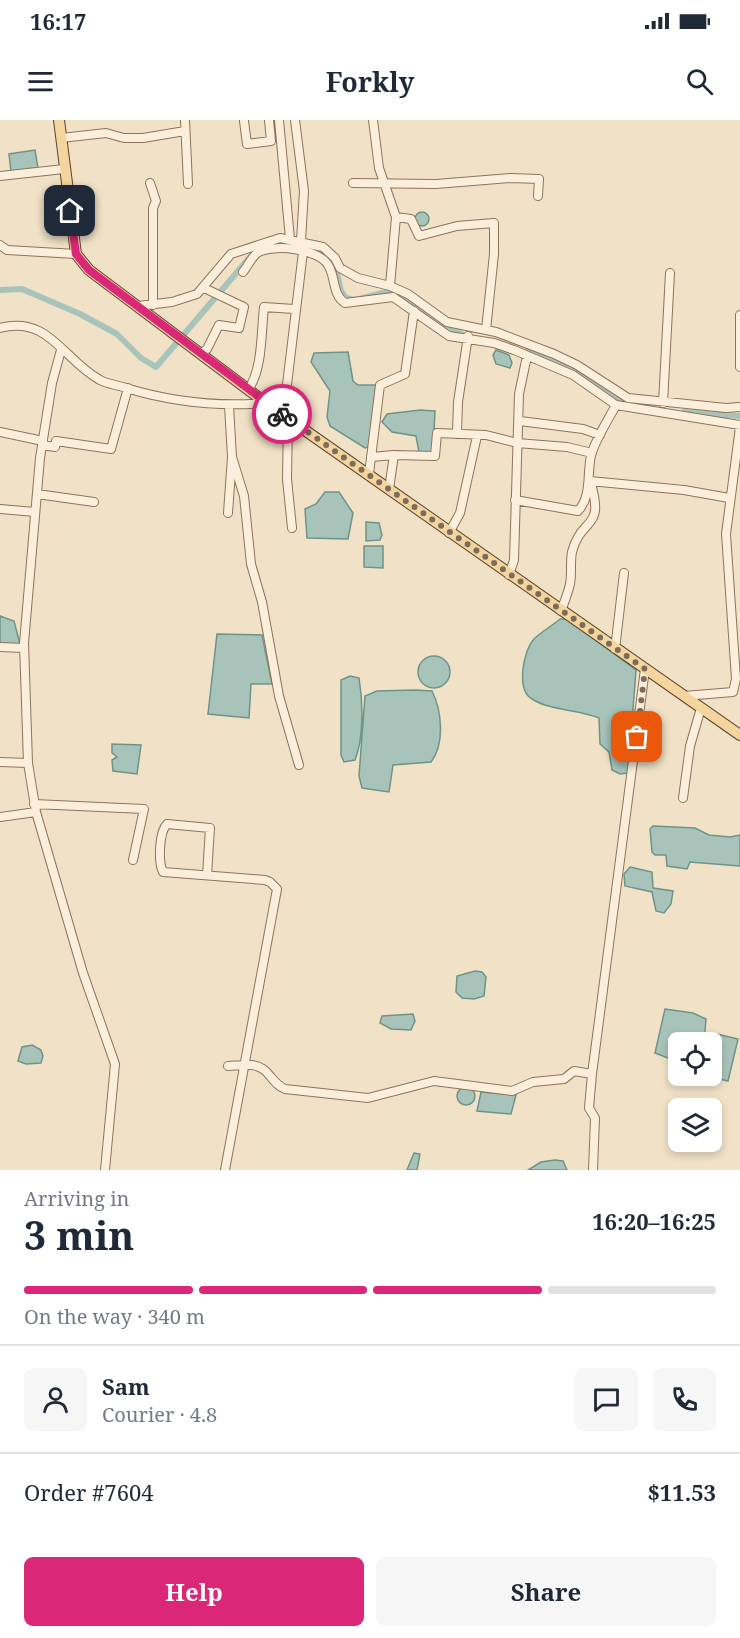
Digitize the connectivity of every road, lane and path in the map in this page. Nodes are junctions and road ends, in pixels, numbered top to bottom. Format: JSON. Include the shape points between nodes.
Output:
{"nodes":[{"id":1,"x":59,"y":120,"type":"edge"},
{"id":2,"x":185,"y":120,"type":"edge"},
{"id":3,"x":269,"y":120,"type":"edge"},
{"id":4,"x":279,"y":120,"type":"edge"},
{"id":5,"x":295,"y":120,"type":"edge"},
{"id":6,"x":373,"y":120,"type":"edge"},
{"id":7,"x":243,"y":121,"type":"edge"},
{"id":8,"x":185,"y":131,"type":"junction"},
{"id":9,"x":61,"y":138,"type":"junction"},
{"id":10,"x":64,"y":168,"type":"junction"},
{"id":11,"x":0,"y":176,"type":"edge"},
{"id":12,"x":386,"y":182,"type":"junction"},
{"id":13,"x":150,"y":183,"type":"dead end"},
{"id":14,"x":352,"y":183,"type":"dead end"},
{"id":15,"x":188,"y":184,"type":"dead end"},
{"id":16,"x":538,"y":196,"type":"dead end"},
{"id":17,"x":396,"y":217,"type":"junction"},
{"id":18,"x":290,"y":239,"type":"junction"},
{"id":19,"x":301,"y":241,"type":"junction"},
{"id":20,"x":0,"y":245,"type":"edge"},
{"id":21,"x":303,"y":252,"type":"junction"},
{"id":22,"x":76,"y":254,"type":"junction"},
{"id":23,"x":243,"y":272,"type":"dead end"},
{"id":24,"x":670,"y":273,"type":"dead end"},
{"id":25,"x":390,"y":286,"type":"junction"},
{"id":26,"x":204,"y":288,"type":"junction"},
{"id":27,"x":153,"y":305,"type":"junction"},
{"id":28,"x":138,"y":306,"type":"junction"},
{"id":29,"x":294,"y":309,"type":"junction"},
{"id":30,"x":414,"y":311,"type":"junction"},
{"id":31,"x":740,"y":315,"type":"edge"},
{"id":32,"x":0,"y":328,"type":"edge"},
{"id":33,"x":470,"y":328,"type":"junction"},
{"id":34,"x":486,"y":330,"type":"junction"},
{"id":35,"x":468,"y":340,"type":"junction"},
{"id":36,"x":61,"y":350,"type":"junction"},
{"id":37,"x":200,"y":354,"type":"junction"},
{"id":38,"x":527,"y":356,"type":"junction"},
{"id":39,"x":740,"y":367,"type":"edge"},
{"id":40,"x":129,"y":388,"type":"junction"},
{"id":41,"x":248,"y":390,"type":"junction"},
{"id":42,"x":266,"y":403,"type":"junction"},
{"id":43,"x":663,"y":403,"type":"junction"},
{"id":44,"x":616,"y":405,"type":"junction"},
{"id":45,"x":229,"y":406,"type":"junction"},
{"id":46,"x":740,"y":407,"type":"edge"},
{"id":47,"x":284,"y":416,"type":"junction"},
{"id":48,"x":520,"y":421,"type":"junction"},
{"id":49,"x":740,"y":426,"type":"edge"},
{"id":50,"x":0,"y":432,"type":"edge"},
{"id":51,"x":457,"y":434,"type":"junction"},
{"id":52,"x":600,"y":435,"type":"junction"},
{"id":53,"x":477,"y":436,"type":"junction"},
{"id":54,"x":42,"y":443,"type":"junction"},
{"id":55,"x":517,"y":443,"type":"junction"},
{"id":56,"x":592,"y":453,"type":"junction"},
{"id":57,"x":394,"y":455,"type":"junction"},
{"id":58,"x":232,"y":457,"type":"junction"},
{"id":59,"x":371,"y":457,"type":"junction"},
{"id":60,"x":369,"y":474,"type":"junction"},
{"id":61,"x":590,"y":480,"type":"junction"},
{"id":62,"x":389,"y":489,"type":"junction"},
{"id":63,"x":37,"y":494,"type":"junction"},
{"id":64,"x":729,"y":498,"type":"junction"},
{"id":65,"x":515,"y":500,"type":"junction"},
{"id":66,"x":94,"y":502,"type":"dead end"},
{"id":67,"x":0,"y":508,"type":"edge"},
{"id":68,"x":35,"y":512,"type":"junction"},
{"id":69,"x":228,"y":513,"type":"dead end"},
{"id":70,"x":292,"y":528,"type":"dead end"},
{"id":71,"x":449,"y":533,"type":"junction"},
{"id":72,"x":624,"y":573,"type":"dead end"},
{"id":73,"x":509,"y":575,"type":"junction"},
{"id":74,"x":561,"y":611,"type":"junction"},
{"id":75,"x":0,"y":648,"type":"edge"},
{"id":76,"x":24,"y":648,"type":"junction"},
{"id":77,"x":615,"y":649,"type":"junction"},
{"id":78,"x":645,"y":669,"type":"junction"},
{"id":79,"x":684,"y":696,"type":"junction"},
{"id":80,"x":701,"y":708,"type":"junction"},
{"id":81,"x":740,"y":735,"type":"edge"},
{"id":82,"x":0,"y":762,"type":"edge"},
{"id":83,"x":28,"y":763,"type":"junction"},
{"id":84,"x":299,"y":765,"type":"dead end"},
{"id":85,"x":683,"y":798,"type":"dead end"},
{"id":86,"x":35,"y":808,"type":"junction"},
{"id":87,"x":0,"y":817,"type":"edge"},
{"id":88,"x":133,"y":860,"type":"dead end"},
{"id":89,"x":207,"y":874,"type":"junction"},
{"id":90,"x":244,"y":1065,"type":"junction"},
{"id":91,"x":228,"y":1066,"type":"dead end"},
{"id":92,"x":592,"y":1074,"type":"junction"},
{"id":93,"x":105,"y":1170,"type":"edge"},
{"id":94,"x":225,"y":1170,"type":"edge"},
{"id":95,"x":593,"y":1170,"type":"edge"}],
"edges":[{"from":1,"to":9,"type":"main road"},
{"from":2,"to":8,"type":"street"},
{"from":3,"to":7,"type":"street","via":[[271,141],[247,144]]},
{"from":4,"to":18,"type":"street"},
{"from":5,"to":19,"type":"street","via":[[304,191]]},
{"from":6,"to":12,"type":"street","via":[[379,168]]},
{"from":8,"to":9,"type":"street","via":[[143,138],[106,133]]},
{"from":8,"to":15,"type":"street"},
{"from":9,"to":10,"type":"main road"},
{"from":10,"to":11,"type":"street"},
{"from":10,"to":22,"type":"main road"},
{"from":12,"to":14,"type":"street"},
{"from":12,"to":16,"type":"street","via":[[539,179]]},
{"from":12,"to":17,"type":"street"},
{"from":13,"to":27,"type":"street","via":[[156,201]]},
{"from":17,"to":25,"type":"street"},
{"from":17,"to":34,"type":"street","via":[[411,219],[419,236],[457,226],[494,223]]},
{"from":18,"to":19,"type":"street"},
{"from":18,"to":26,"type":"street","via":[[280,238],[231,254]]},
{"from":19,"to":25,"type":"street","via":[[323,247],[340,268],[358,278]]},
{"from":20,"to":22,"type":"street","via":[[7,250]]},
{"from":21,"to":23,"type":"street","via":[[290,248],[266,250],[257,254]]},
{"from":21,"to":29,"type":"street"},
{"from":21,"to":30,"type":"street","via":[[321,257],[345,303],[393,297]]},
{"from":22,"to":28,"type":"main road","via":[[89,270]]},
{"from":24,"to":43,"type":"street"},
{"from":25,"to":33,"type":"street","via":[[447,322]]},
{"from":26,"to":27,"type":"street","via":[[189,297]]},
{"from":26,"to":37,"type":"street","via":[[244,307],[239,328],[219,325],[207,350]]},
{"from":27,"to":28,"type":"street"},
{"from":28,"to":37,"type":"main road"},
{"from":29,"to":41,"type":"street","via":[[264,307],[258,359]]},
{"from":29,"to":47,"type":"street"},
{"from":30,"to":35,"type":"street","via":[[449,336]]},
{"from":30,"to":59,"type":"street","via":[[405,374],[380,385]]},
{"from":31,"to":39,"type":"street"},
{"from":32,"to":36,"type":"street","via":[[32,327],[48,335]]},
{"from":33,"to":34,"type":"street"},
{"from":33,"to":35,"type":"street"},
{"from":34,"to":43,"type":"street","via":[[577,365],[628,398]]},
{"from":35,"to":38,"type":"street","via":[[494,343]]},
{"from":35,"to":51,"type":"street"},
{"from":36,"to":40,"type":"street","via":[[100,380]]},
{"from":36,"to":54,"type":"street"},
{"from":37,"to":41,"type":"main road"},
{"from":38,"to":44,"type":"street","via":[[573,375]]},
{"from":38,"to":48,"type":"street","via":[[519,394]]},
{"from":40,"to":45,"type":"street","via":[[157,398]]},
{"from":40,"to":54,"type":"street","via":[[111,449],[57,441],[55,447]]},
{"from":41,"to":42,"type":"main road"},
{"from":42,"to":45,"type":"street"},
{"from":42,"to":47,"type":"main road"},
{"from":43,"to":46,"type":"street"},
{"from":44,"to":49,"type":"street"},
{"from":44,"to":52,"type":"street"},
{"from":45,"to":58,"type":"street"},
{"from":47,"to":60,"type":"main road"},
{"from":47,"to":70,"type":"street"},
{"from":48,"to":52,"type":"street"},
{"from":48,"to":55,"type":"street"},
{"from":49,"to":64,"type":"street"},
{"from":50,"to":54,"type":"street"},
{"from":51,"to":53,"type":"street"},
{"from":51,"to":57,"type":"street","via":[[437,433],[435,456]]},
{"from":52,"to":56,"type":"street"},
{"from":53,"to":55,"type":"street"},
{"from":53,"to":71,"type":"street","via":[[460,513]]},
{"from":54,"to":63,"type":"street"},
{"from":55,"to":56,"type":"street"},
{"from":55,"to":65,"type":"street"},
{"from":56,"to":61,"type":"street"},
{"from":57,"to":59,"type":"street"},
{"from":57,"to":62,"type":"street"},
{"from":58,"to":69,"type":"street"},
{"from":58,"to":84,"type":"street","via":[[244,496],[251,564],[279,696]]},
{"from":59,"to":60,"type":"street"},
{"from":60,"to":62,"type":"main road"},
{"from":61,"to":64,"type":"street"},
{"from":61,"to":65,"type":"street","via":[[578,511]]},
{"from":61,"to":74,"type":"street","via":[[597,506],[590,526],[578,537],[572,552],[570,585]]},
{"from":62,"to":71,"type":"main road"},
{"from":63,"to":66,"type":"street"},
{"from":63,"to":68,"type":"street"},
{"from":64,"to":79,"type":"street","via":[[726,534],[735,686],[733,692]]},
{"from":65,"to":73,"type":"street","via":[[514,560]]},
{"from":67,"to":68,"type":"street"},
{"from":68,"to":76,"type":"street"},
{"from":71,"to":73,"type":"main road"},
{"from":72,"to":77,"type":"street"},
{"from":73,"to":74,"type":"main road"},
{"from":74,"to":77,"type":"main road"},
{"from":75,"to":76,"type":"street"},
{"from":76,"to":83,"type":"street"},
{"from":77,"to":78,"type":"main road"},
{"from":78,"to":79,"type":"main road"},
{"from":78,"to":92,"type":"street"},
{"from":79,"to":80,"type":"main road"},
{"from":80,"to":81,"type":"main road"},
{"from":80,"to":85,"type":"street","via":[[690,746]]},
{"from":82,"to":83,"type":"street"},
{"from":83,"to":86,"type":"street"},
{"from":86,"to":87,"type":"street"},
{"from":86,"to":88,"type":"street","via":[[144,809]]},
{"from":86,"to":93,"type":"street","via":[[83,973],[115,1064]]},
{"from":89,"to":89,"type":"street","via":[[210,828],[166,824],[163,872]]},
{"from":89,"to":90,"type":"street","via":[[265,880],[277,889]]},
{"from":90,"to":91,"type":"street"},
{"from":90,"to":92,"type":"street","via":[[264,1067],[285,1089],[368,1098],[435,1081],[512,1091],[533,1082],[564,1079],[574,1071]]},
{"from":90,"to":94,"type":"street"},
{"from":92,"to":95,"type":"street","via":[[589,1108],[595,1118]]}]}
